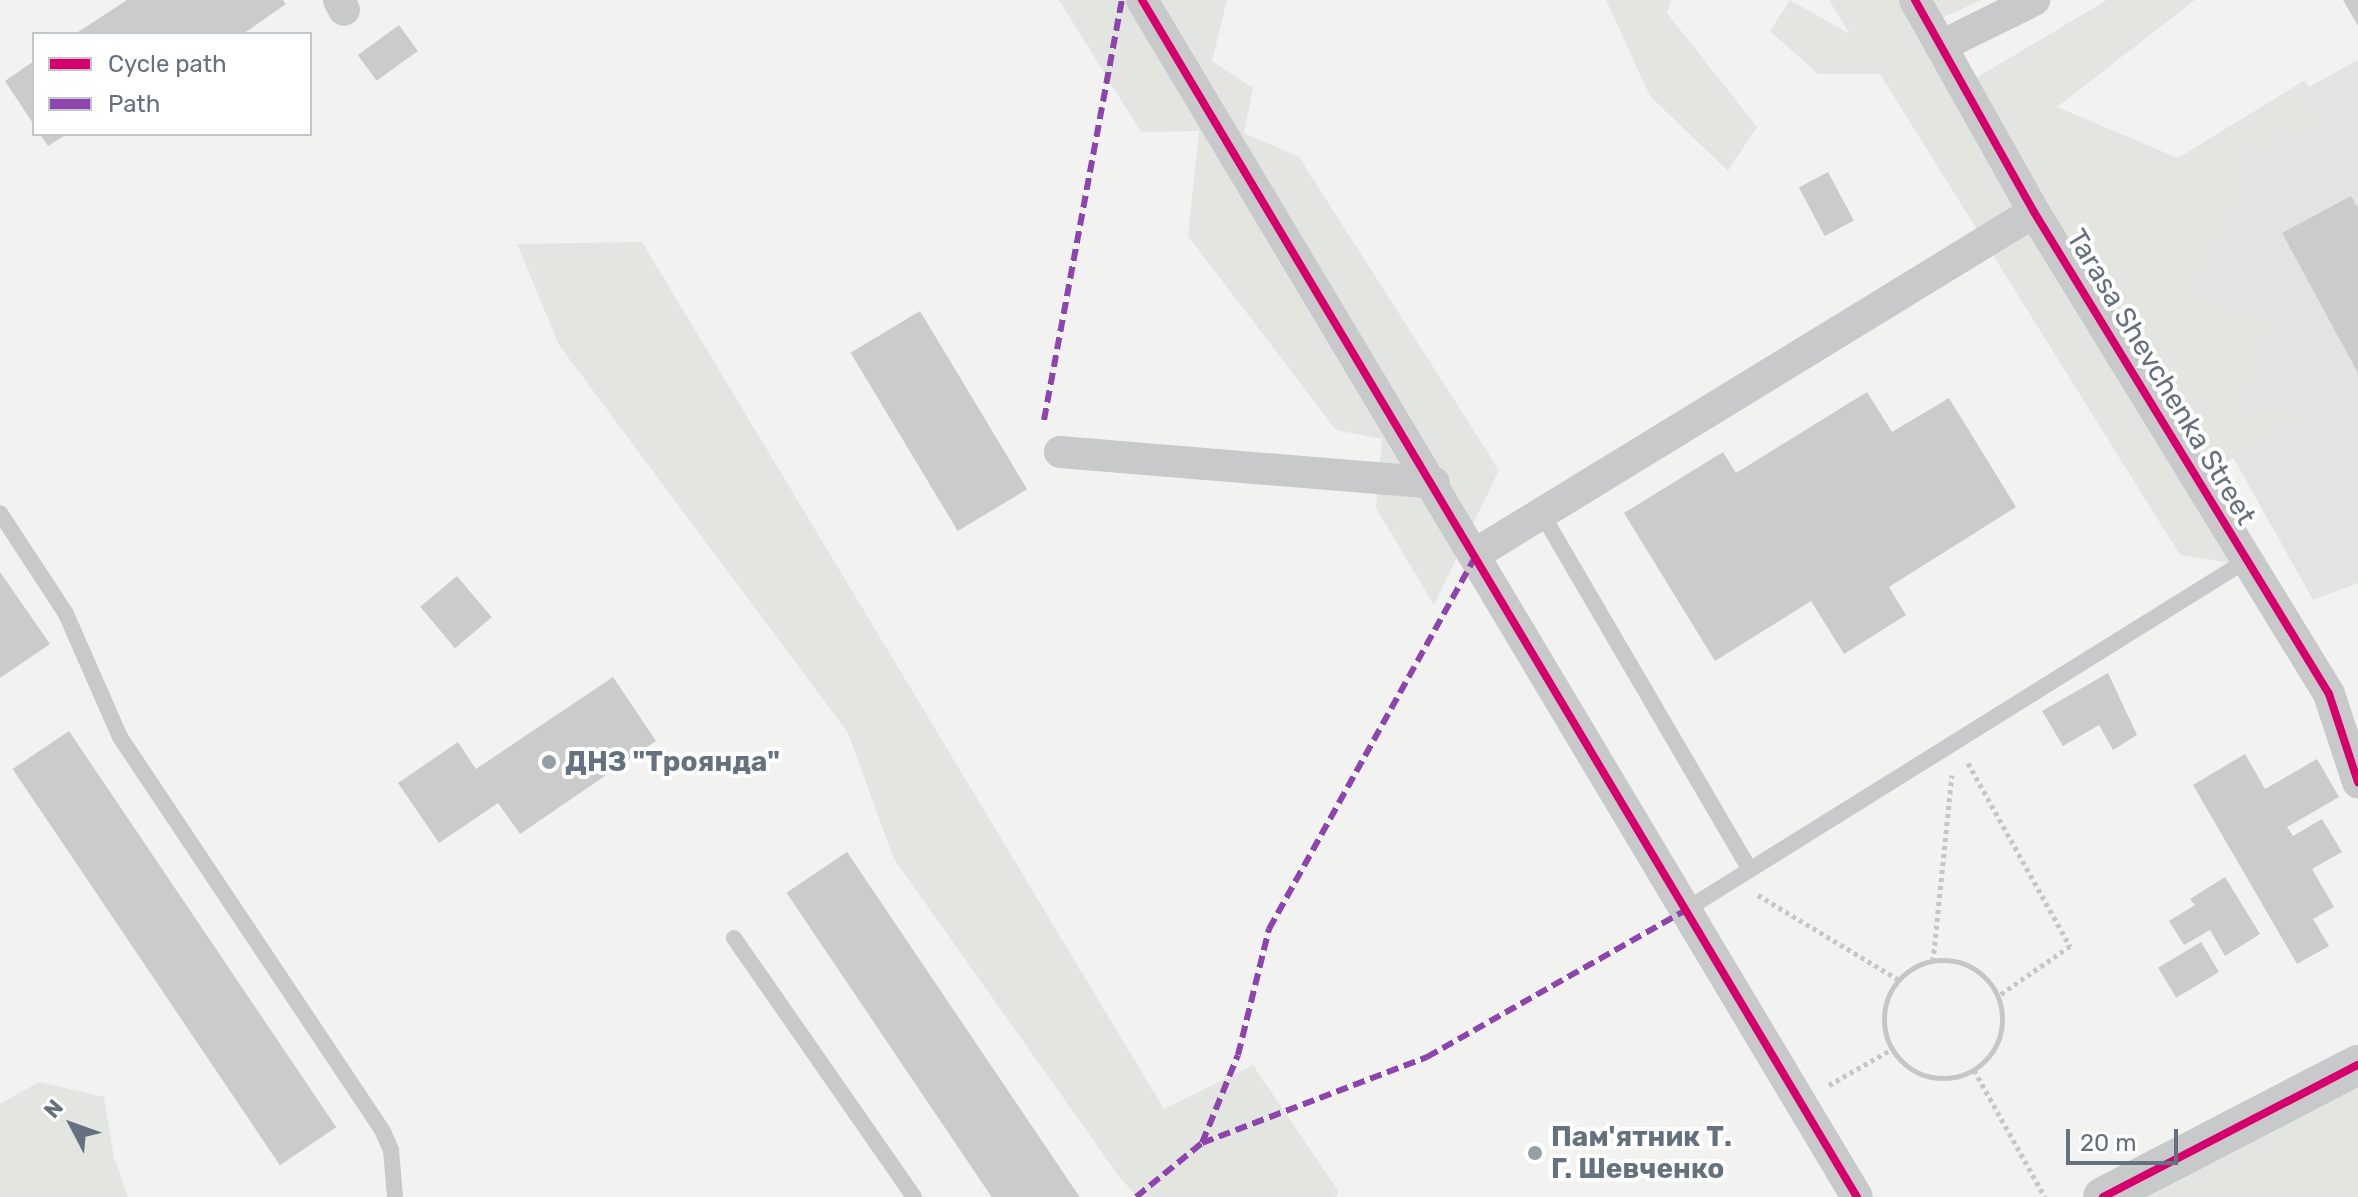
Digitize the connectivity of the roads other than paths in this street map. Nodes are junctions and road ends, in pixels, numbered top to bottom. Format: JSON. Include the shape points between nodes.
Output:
{"nodes":[{"id":1,"x":1142,"y":0,"type":"edge"},
{"id":2,"x":1915,"y":0,"type":"edge"},
{"id":3,"x":2034,"y":0,"type":"edge"},
{"id":4,"x":1941,"y":46,"type":"junction"},
{"id":5,"x":2034,"y":212,"type":"junction"},
{"id":6,"x":1060,"y":452,"type":"dead end"},
{"id":7,"x":1434,"y":483,"type":"junction"},
{"id":8,"x":0,"y":513,"type":"edge"},
{"id":9,"x":1542,"y":514,"type":"junction"},
{"id":10,"x":1477,"y":553,"type":"junction"},
{"id":11,"x":2247,"y":560,"type":"junction"},
{"id":12,"x":2358,"y":782,"type":"edge"},
{"id":13,"x":1750,"y":870,"type":"junction"},
{"id":14,"x":1687,"y":909,"type":"junction"},
{"id":15,"x":734,"y":938,"type":"dead end"},
{"id":16,"x":2358,"y":1065,"type":"edge"},
{"id":17,"x":395,"y":1197,"type":"edge"},
{"id":18,"x":914,"y":1197,"type":"edge"},
{"id":19,"x":1857,"y":1197,"type":"edge"},
{"id":20,"x":2103,"y":1197,"type":"edge"}],
"edges":[{"from":1,"to":7,"type":"street"},
{"from":2,"to":4,"type":"street","name":"Tarasa Shevchenka Street"},
{"from":3,"to":4,"type":"street"},
{"from":4,"to":5,"type":"street","name":"Tarasa Shevchenka Street"},
{"from":5,"to":9,"type":"street"},
{"from":5,"to":11,"type":"street","name":"Tarasa Shevchenka Street"},
{"from":6,"to":7,"type":"street"},
{"from":7,"to":10,"type":"street"},
{"from":8,"to":17,"type":"lane","via":[[66,614],[120,737],[383,1132],[391,1150]]},
{"from":9,"to":10,"type":"street"},
{"from":9,"to":13,"type":"lane"},
{"from":10,"to":14,"type":"street"},
{"from":11,"to":12,"type":"street","name":"Tarasa Shevchenka Street","via":[[2329,694]]},
{"from":11,"to":13,"type":"lane"},
{"from":13,"to":14,"type":"lane"},
{"from":14,"to":19,"type":"street"},
{"from":15,"to":18,"type":"lane"},
{"from":16,"to":20,"type":"street"}]}
